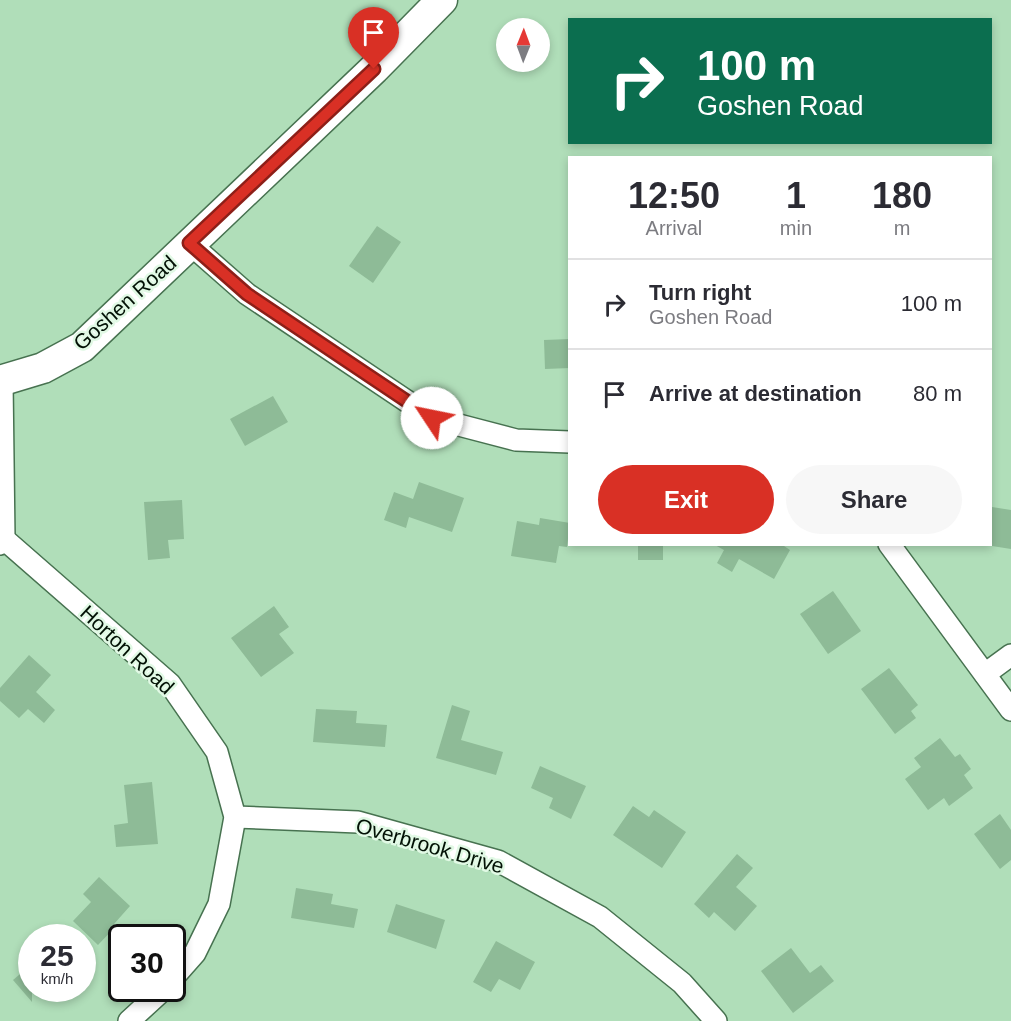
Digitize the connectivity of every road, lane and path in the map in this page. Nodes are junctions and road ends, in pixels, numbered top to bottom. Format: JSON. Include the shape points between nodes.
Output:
{"nodes":[{"id":1,"x":442,"y":0,"type":"edge"},
{"id":2,"x":189,"y":243,"type":"junction"},
{"id":3,"x":1,"y":381,"type":"edge"},
{"id":4,"x":568,"y":442,"type":"edge"},
{"id":5,"x":2,"y":542,"type":"edge"},
{"id":6,"x":890,"y":546,"type":"edge"},
{"id":7,"x":1011,"y":655,"type":"edge"},
{"id":8,"x":985,"y":674,"type":"junction"},
{"id":9,"x":1011,"y":710,"type":"edge"},
{"id":10,"x":235,"y":817,"type":"junction"},
{"id":11,"x":186,"y":963,"type":"edge"},
{"id":12,"x":150,"y":1002,"type":"edge"},
{"id":13,"x":129,"y":1021,"type":"edge"},
{"id":14,"x":717,"y":1021,"type":"edge"}],
"edges":[{"from":1,"to":2,"type":"street","name":"Goshen Road"},
{"from":2,"to":3,"type":"street","name":"Goshen Road","via":[[82,347],[43,368]]},
{"from":2,"to":4,"type":"street","via":[[247,294],[432,418],[516,440]]},
{"from":3,"to":5,"type":"street"},
{"from":5,"to":10,"type":"street","name":"Horton Road","via":[[170,684],[217,752]]},
{"from":6,"to":8,"type":"street"},
{"from":7,"to":8,"type":"street"},
{"from":8,"to":9,"type":"street"},
{"from":10,"to":11,"type":"street","name":"Horton Road","via":[[219,904]]},
{"from":10,"to":14,"type":"street","name":"Overbrook Drive","via":[[358,822],[498,861],[600,917],[682,983]]},
{"from":12,"to":13,"type":"street"}]}
